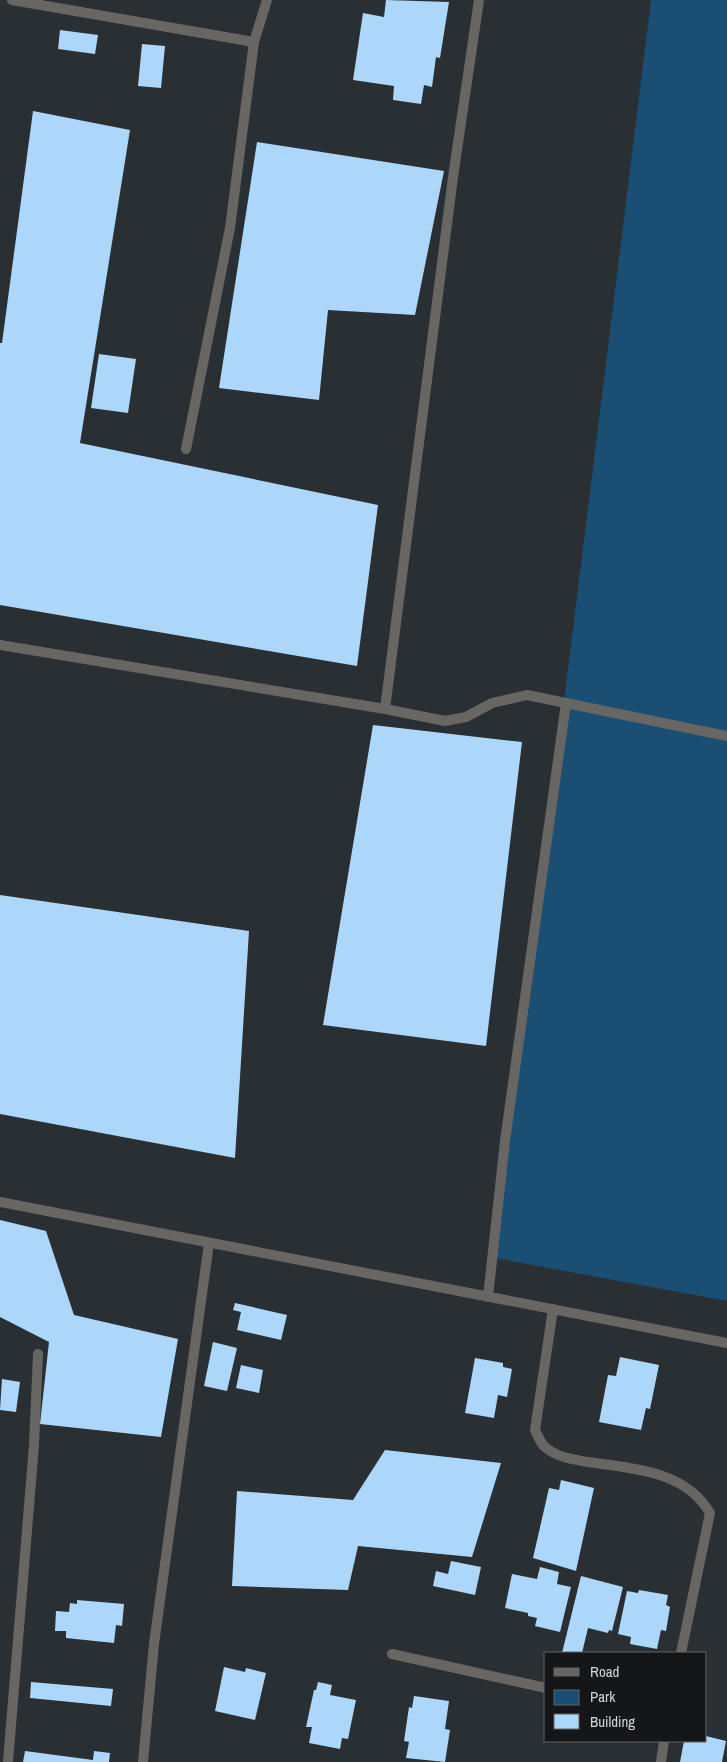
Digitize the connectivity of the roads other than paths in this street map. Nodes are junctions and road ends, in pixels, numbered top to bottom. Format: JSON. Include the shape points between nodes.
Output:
{"nodes":[{"id":1,"x":12,"y":0,"type":"edge"},
{"id":2,"x":266,"y":0,"type":"edge"},
{"id":3,"x":479,"y":0,"type":"edge"},
{"id":4,"x":254,"y":42,"type":"junction"},
{"id":5,"x":186,"y":450,"type":"dead end"},
{"id":6,"x":0,"y":644,"type":"edge"},
{"id":7,"x":566,"y":703,"type":"junction"},
{"id":8,"x":384,"y":709,"type":"junction"},
{"id":9,"x":727,"y":736,"type":"edge"},
{"id":10,"x":0,"y":1202,"type":"edge"},
{"id":11,"x":209,"y":1243,"type":"junction"},
{"id":12,"x":488,"y":1297,"type":"junction"},
{"id":13,"x":553,"y":1309,"type":"junction"},
{"id":14,"x":727,"y":1343,"type":"edge"},
{"id":15,"x":38,"y":1354,"type":"dead end"},
{"id":16,"x":681,"y":1652,"type":"edge"},
{"id":17,"x":392,"y":1654,"type":"dead end"},
{"id":18,"x":544,"y":1688,"type":"edge"},
{"id":19,"x":664,"y":1742,"type":"edge"},
{"id":20,"x":8,"y":1762,"type":"edge"},
{"id":21,"x":143,"y":1762,"type":"edge"},
{"id":22,"x":660,"y":1762,"type":"edge"}],
"edges":[{"from":1,"to":4,"type":"street"},
{"from":2,"to":4,"type":"street"},
{"from":3,"to":8,"type":"street","via":[[450,197]]},
{"from":4,"to":5,"type":"street","via":[[230,228]]},
{"from":6,"to":8,"type":"street"},
{"from":7,"to":8,"type":"street","via":[[527,695],[492,703],[466,717],[445,721]]},
{"from":7,"to":9,"type":"street"},
{"from":7,"to":12,"type":"street","via":[[505,1141]]},
{"from":10,"to":11,"type":"street"},
{"from":11,"to":12,"type":"street"},
{"from":11,"to":21,"type":"street","via":[[154,1644]]},
{"from":12,"to":13,"type":"street"},
{"from":13,"to":14,"type":"street"},
{"from":13,"to":16,"type":"street","via":[[535,1430],[543,1446],[561,1457],[649,1472],[683,1483],[701,1498],[710,1513]]},
{"from":15,"to":20,"type":"street","via":[[34,1446]]},
{"from":17,"to":18,"type":"street"},
{"from":19,"to":22,"type":"street"}]}
